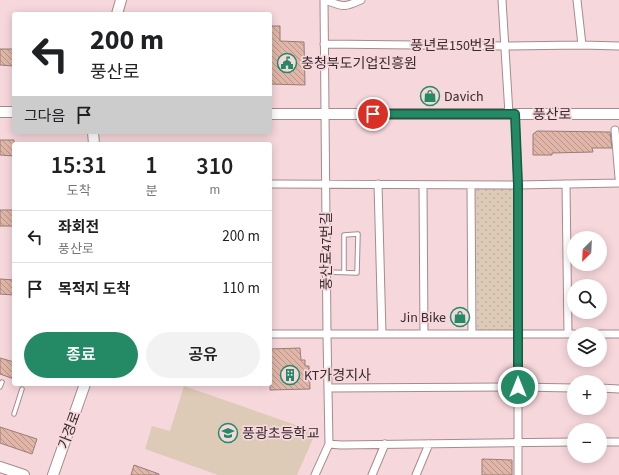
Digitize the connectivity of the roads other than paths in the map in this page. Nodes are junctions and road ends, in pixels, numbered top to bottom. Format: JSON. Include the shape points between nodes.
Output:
{"nodes":[{"id":1,"x":121,"y":0,"type":"edge"},
{"id":2,"x":325,"y":0,"type":"edge"},
{"id":3,"x":361,"y":0,"type":"edge"},
{"id":4,"x":502,"y":0,"type":"edge"},
{"id":5,"x":577,"y":0,"type":"edge"},
{"id":6,"x":118,"y":12,"type":"edge"},
{"id":7,"x":324,"y":44,"type":"junction"},
{"id":8,"x":582,"y":45,"type":"junction"},
{"id":9,"x":505,"y":46,"type":"junction"},
{"id":10,"x":619,"y":46,"type":"edge"},
{"id":11,"x":0,"y":112,"type":"edge"},
{"id":12,"x":12,"y":112,"type":"edge"},
{"id":13,"x":272,"y":114,"type":"edge"},
{"id":14,"x":325,"y":114,"type":"junction"},
{"id":15,"x":512,"y":114,"type":"junction"},
{"id":16,"x":619,"y":114,"type":"edge"},
{"id":17,"x":615,"y":130,"type":"dead end"},
{"id":18,"x":619,"y":178,"type":"edge"},
{"id":19,"x":619,"y":183,"type":"edge"},
{"id":20,"x":272,"y":184,"type":"edge"},
{"id":21,"x":378,"y":184,"type":"junction"},
{"id":22,"x":566,"y":184,"type":"junction"},
{"id":23,"x":326,"y":185,"type":"junction"},
{"id":24,"x":423,"y":185,"type":"junction"},
{"id":25,"x":470,"y":185,"type":"junction"},
{"id":26,"x":518,"y":185,"type":"junction"},
{"id":27,"x":327,"y":272,"type":"junction"},
{"id":28,"x":344,"y":272,"type":"junction"},
{"id":29,"x":571,"y":327,"type":"edge"},
{"id":30,"x":272,"y":334,"type":"edge"},
{"id":31,"x":327,"y":334,"type":"junction"},
{"id":32,"x":382,"y":334,"type":"junction"},
{"id":33,"x":424,"y":334,"type":"junction"},
{"id":34,"x":472,"y":334,"type":"junction"},
{"id":35,"x":518,"y":334,"type":"junction"},
{"id":36,"x":567,"y":334,"type":"edge"},
{"id":37,"x":607,"y":334,"type":"edge"},
{"id":38,"x":619,"y":334,"type":"edge"},
{"id":39,"x":2,"y":382,"type":"dead end"},
{"id":40,"x":85,"y":386,"type":"edge"},
{"id":41,"x":0,"y":387,"type":"edge"},
{"id":42,"x":518,"y":387,"type":"junction"},
{"id":43,"x":328,"y":388,"type":"junction"},
{"id":44,"x":567,"y":388,"type":"edge"},
{"id":45,"x":607,"y":388,"type":"edge"},
{"id":46,"x":22,"y":389,"type":"dead end"},
{"id":47,"x":619,"y":389,"type":"edge"},
{"id":48,"x":14,"y":414,"type":"dead end"},
{"id":49,"x":518,"y":442,"type":"junction"},
{"id":50,"x":567,"y":442,"type":"edge"},
{"id":51,"x":607,"y":442,"type":"edge"},
{"id":52,"x":619,"y":442,"type":"edge"},
{"id":53,"x":329,"y":444,"type":"junction"},
{"id":54,"x":385,"y":444,"type":"junction"},
{"id":55,"x":429,"y":444,"type":"junction"},
{"id":56,"x":0,"y":467,"type":"edge"},
{"id":57,"x":24,"y":475,"type":"edge"},
{"id":58,"x":53,"y":475,"type":"edge"},
{"id":59,"x":315,"y":475,"type":"edge"},
{"id":60,"x":372,"y":475,"type":"edge"},
{"id":61,"x":416,"y":475,"type":"edge"},
{"id":62,"x":518,"y":475,"type":"edge"}],
"edges":[{"from":1,"to":6,"type":"street"},
{"from":2,"to":3,"type":"street","via":[[348,6]]},
{"from":2,"to":7,"type":"street","name":"풍산로47번길"},
{"from":4,"to":9,"type":"street"},
{"from":5,"to":8,"type":"street"},
{"from":7,"to":9,"type":"street","name":"풍년로150번길"},
{"from":7,"to":14,"type":"street","name":"풍산로47번길"},
{"from":8,"to":9,"type":"street","name":"풍년로150번길"},
{"from":8,"to":10,"type":"street","name":"풍년로150번길"},
{"from":9,"to":15,"type":"street"},
{"from":11,"to":12,"type":"street"},
{"from":13,"to":14,"type":"street","name":"풍산로"},
{"from":14,"to":15,"type":"street","name":"풍산로"},
{"from":14,"to":23,"type":"street","name":"풍산로47번길"},
{"from":15,"to":16,"type":"street","name":"풍산로"},
{"from":15,"to":26,"type":"street"},
{"from":17,"to":18,"type":"street"},
{"from":19,"to":22,"type":"street"},
{"from":20,"to":23,"type":"street"},
{"from":21,"to":23,"type":"street"},
{"from":21,"to":24,"type":"street"},
{"from":21,"to":32,"type":"street"},
{"from":22,"to":26,"type":"street"},
{"from":22,"to":29,"type":"street"},
{"from":23,"to":27,"type":"street","name":"풍산로47번길"},
{"from":24,"to":25,"type":"street"},
{"from":24,"to":33,"type":"street"},
{"from":25,"to":26,"type":"street"},
{"from":25,"to":34,"type":"street"},
{"from":26,"to":35,"type":"street"},
{"from":27,"to":28,"type":"lane"},
{"from":27,"to":31,"type":"street","name":"풍산로47번길"},
{"from":28,"to":28,"type":"lane","via":[[344,235],[358,234],[357,273]]},
{"from":30,"to":31,"type":"street"},
{"from":31,"to":32,"type":"street"},
{"from":31,"to":43,"type":"street","name":"풍산로47번길"},
{"from":32,"to":33,"type":"street"},
{"from":33,"to":34,"type":"street"},
{"from":34,"to":35,"type":"street"},
{"from":35,"to":36,"type":"street"},
{"from":35,"to":42,"type":"street"},
{"from":37,"to":38,"type":"street"},
{"from":39,"to":41,"type":"lane"},
{"from":40,"to":58,"type":"street","name":"가경로"},
{"from":42,"to":43,"type":"street"},
{"from":42,"to":44,"type":"street"},
{"from":42,"to":49,"type":"street"},
{"from":43,"to":53,"type":"street","name":"풍산로47번길"},
{"from":45,"to":47,"type":"street"},
{"from":46,"to":48,"type":"lane"},
{"from":49,"to":50,"type":"street"},
{"from":49,"to":55,"type":"street"},
{"from":49,"to":62,"type":"street"},
{"from":51,"to":52,"type":"street"},
{"from":53,"to":54,"type":"street"},
{"from":53,"to":59,"type":"street","name":"풍산로47번길"},
{"from":54,"to":55,"type":"street"},
{"from":54,"to":60,"type":"street"},
{"from":55,"to":61,"type":"street"},
{"from":56,"to":57,"type":"street"}]}
